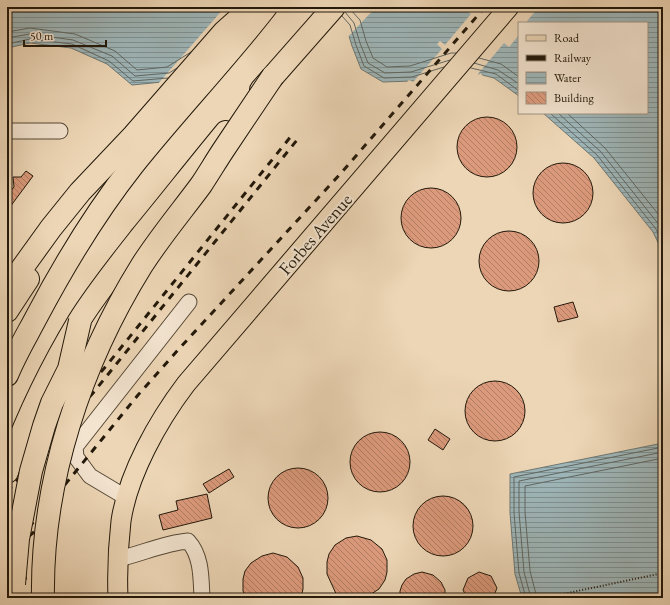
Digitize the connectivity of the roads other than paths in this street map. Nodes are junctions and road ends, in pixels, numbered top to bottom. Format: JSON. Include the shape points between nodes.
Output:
{"nodes":[{"id":1,"x":252,"y":7,"type":"edge"},
{"id":2,"x":266,"y":7,"type":"edge"},
{"id":3,"x":334,"y":7,"type":"edge"},
{"id":4,"x":509,"y":7,"type":"edge"},
{"id":5,"x":273,"y":76,"type":"junction"},
{"id":6,"x":7,"y":131,"type":"edge"},
{"id":7,"x":60,"y":131,"type":"dead end"},
{"id":8,"x":134,"y":135,"type":"junction"},
{"id":9,"x":7,"y":289,"type":"edge"},
{"id":10,"x":189,"y":302,"type":"dead end"},
{"id":11,"x":7,"y":311,"type":"edge"},
{"id":12,"x":80,"y":321,"type":"junction"},
{"id":13,"x":7,"y":376,"type":"edge"},
{"id":14,"x":7,"y":472,"type":"edge"},
{"id":15,"x":127,"y":498,"type":"junction"},
{"id":16,"x":118,"y":559,"type":"junction"},
{"id":17,"x":13,"y":598,"type":"edge"},
{"id":18,"x":43,"y":598,"type":"edge"},
{"id":19,"x":118,"y":598,"type":"edge"},
{"id":20,"x":202,"y":598,"type":"edge"}],
"edges":[{"from":1,"to":8,"type":"highway","via":[[224,32]]},
{"from":2,"to":13,"type":"highway","via":[[159,134],[109,198],[64,266]]},
{"from":3,"to":5,"type":"highway"},
{"from":4,"to":15,"type":"main road","name":"Forbes Avenue","via":[[186,384],[164,415],[145,451]]},
{"from":5,"to":12,"type":"highway","bridge":true,"via":[[155,219],[103,286]]},
{"from":5,"to":18,"type":"highway","bridge":true,"via":[[201,184],[168,226],[142,266],[92,363],[82,386],[55,475],[44,557]]},
{"from":6,"to":7,"type":"lane"},
{"from":8,"to":9,"type":"highway","via":[[80,192]]},
{"from":8,"to":11,"type":"highway","via":[[51,244]]},
{"from":10,"to":15,"type":"lane","via":[[75,447],[76,457],[90,476]]},
{"from":12,"to":14,"type":"highway","bridge":true,"via":[[41,390]]},
{"from":12,"to":17,"type":"highway","bridge":true,"via":[[69,369],[50,411],[31,470],[18,539]]},
{"from":15,"to":16,"type":"main road","name":"Forbes Avenue","via":[[121,520]]},
{"from":16,"to":19,"type":"main road","name":"Forbes Avenue"},
{"from":16,"to":20,"type":"lane","via":[[188,541],[194,548],[200,566]]}]}
